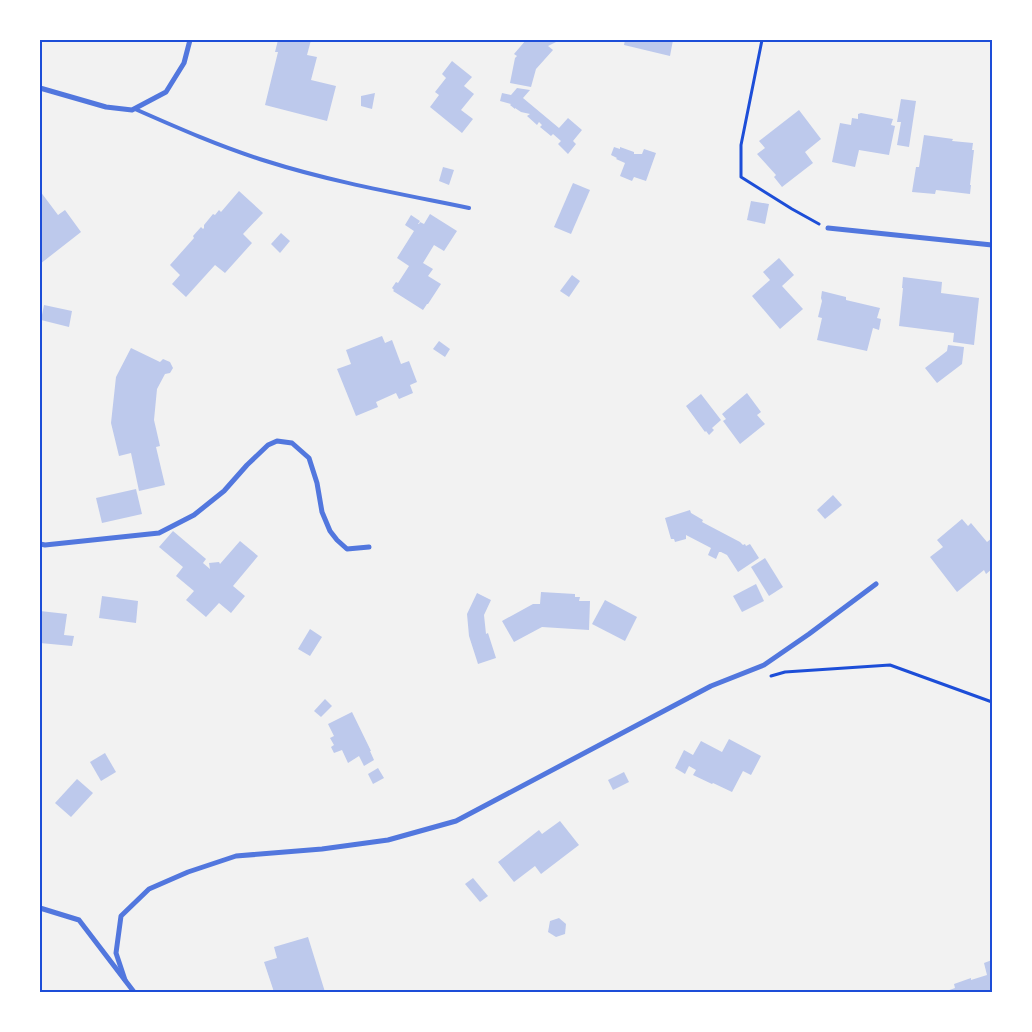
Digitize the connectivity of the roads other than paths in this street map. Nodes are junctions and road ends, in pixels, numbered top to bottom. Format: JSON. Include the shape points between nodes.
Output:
{"nodes":[{"id":1,"x":190,"y":40,"type":"edge"},
{"id":2,"x":40,"y":88,"type":"edge"},
{"id":3,"x":135,"y":109,"type":"junction"},
{"id":4,"x":469,"y":208,"type":"dead end"},
{"id":5,"x":828,"y":228,"type":"road end"},
{"id":6,"x":992,"y":245,"type":"edge"},
{"id":7,"x":40,"y":544,"type":"edge"},
{"id":8,"x":369,"y":547,"type":"dead end"},
{"id":9,"x":876,"y":584,"type":"dead end"},
{"id":10,"x":40,"y":908,"type":"edge"},
{"id":11,"x":125,"y":980,"type":"junction"},
{"id":12,"x":134,"y":992,"type":"edge"}],
"edges":[{"from":1,"to":3,"type":"street","via":[[184,63],[166,92]]},
{"from":2,"to":3,"type":"street","via":[[106,107]]},
{"from":3,"to":4,"type":"lane","via":[[190,134],[266,161],[343,182]]},
{"from":5,"to":6,"type":"street"},
{"from":7,"to":8,"type":"street","via":[[159,533],[194,515],[224,491],[268,445],[277,441],[292,443],[308,458],[317,482],[322,512],[336,540],[347,549]]},
{"from":9,"to":11,"type":"street","via":[[764,666],[712,686],[456,821],[388,840],[236,856],[149,889],[122,916],[116,953]]},
{"from":10,"to":11,"type":"street","via":[[79,920]]},
{"from":11,"to":12,"type":"street"}]}
